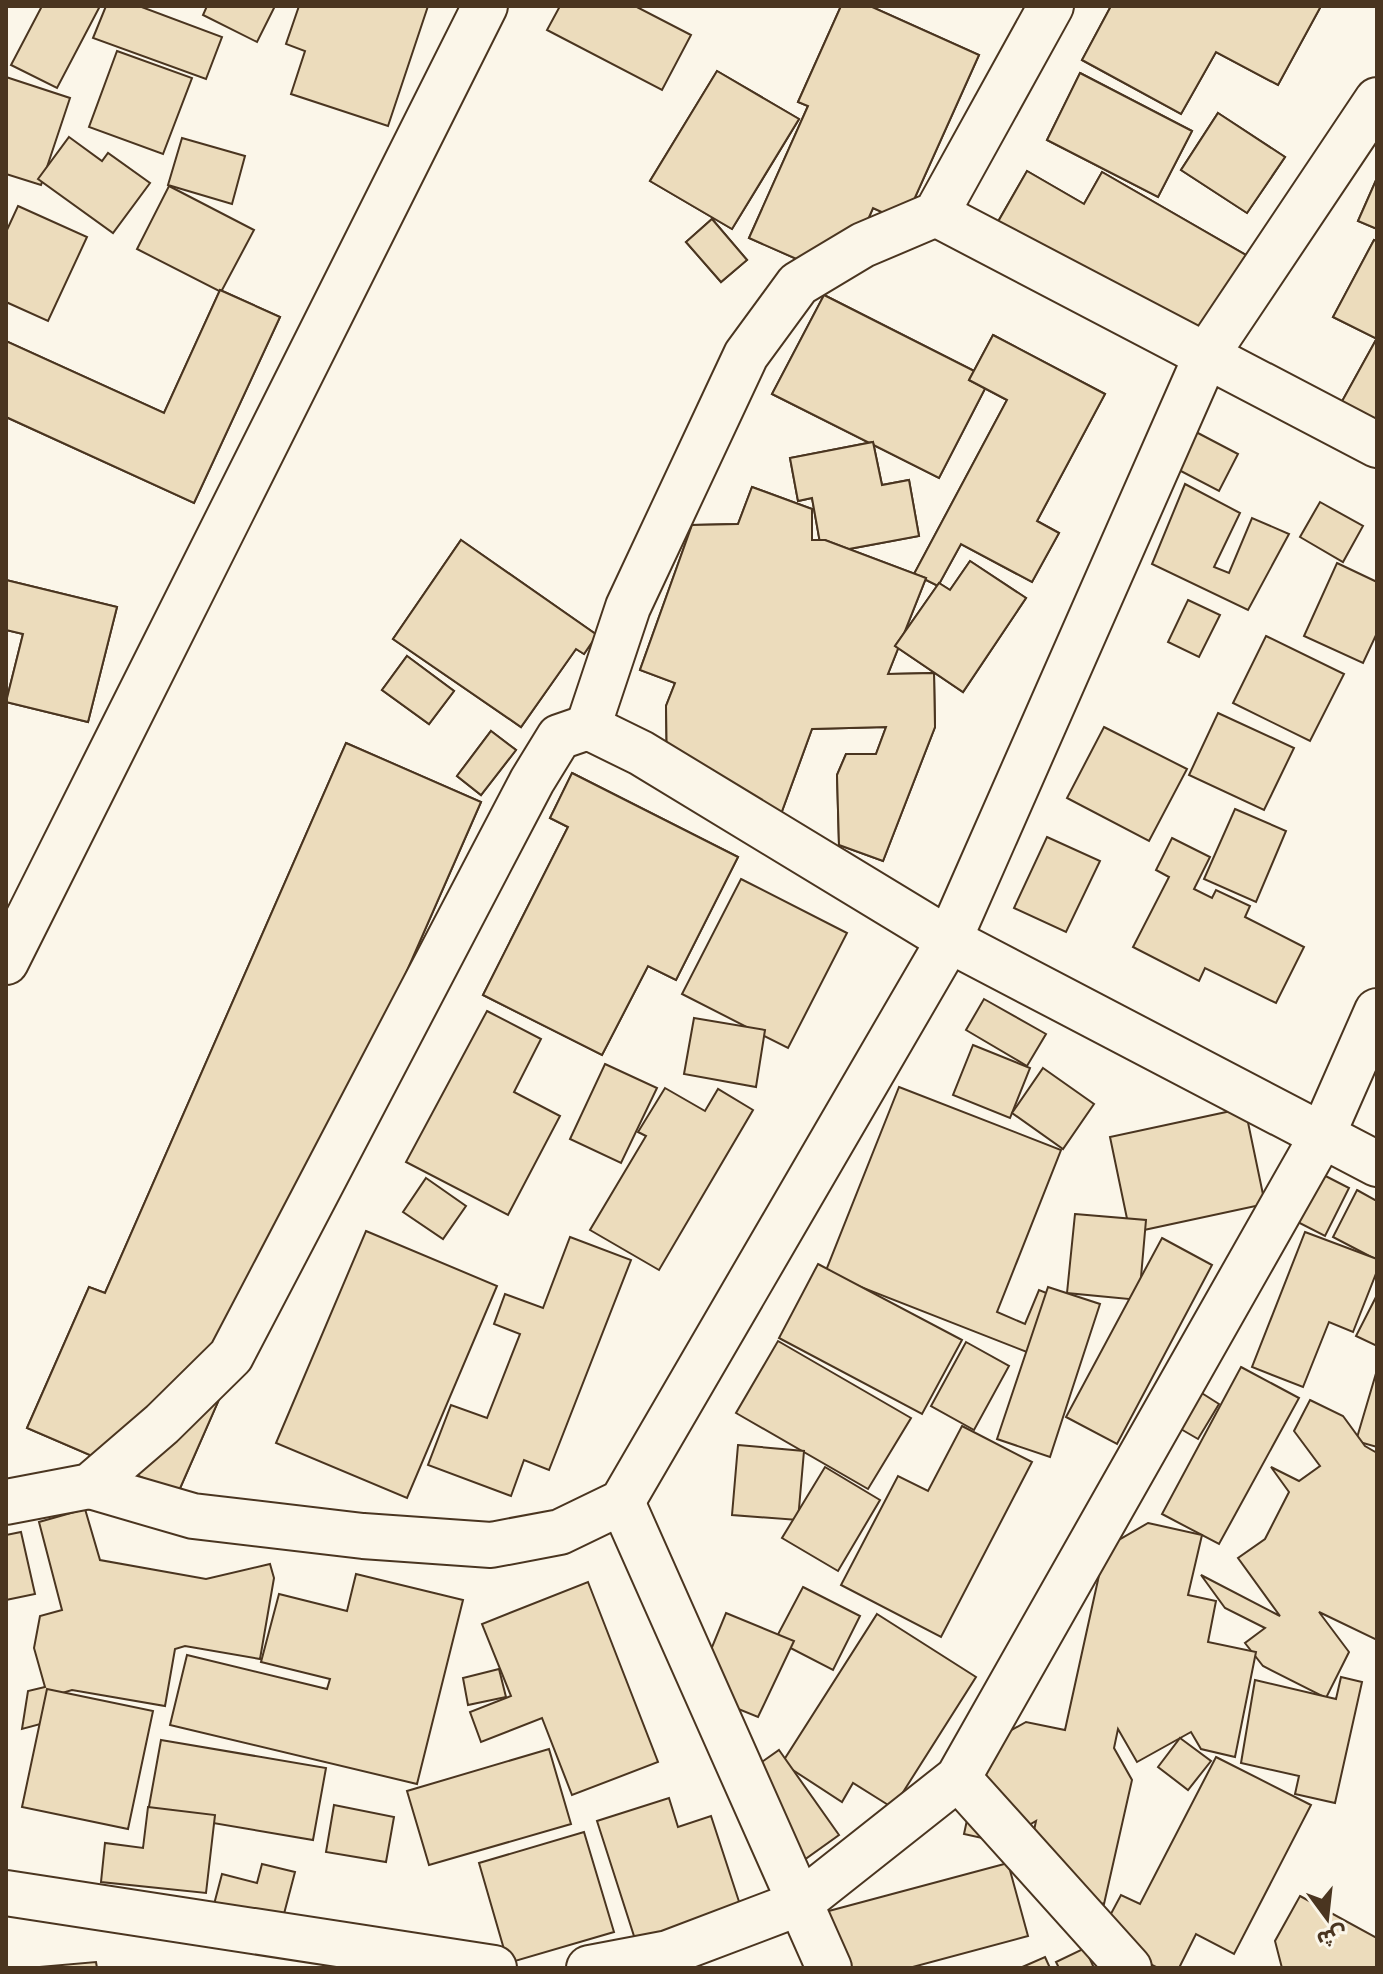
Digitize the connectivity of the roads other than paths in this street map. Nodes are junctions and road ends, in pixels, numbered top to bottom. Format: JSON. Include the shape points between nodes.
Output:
{"nodes":[{"id":1,"x":485,"y":6,"type":"edge"},
{"id":2,"x":1051,"y":6,"type":"edge"},
{"id":3,"x":1377,"y":100,"type":"edge"},
{"id":4,"x":936,"y":214,"type":"junction"},
{"id":5,"x":1207,"y":354,"type":"junction"},
{"id":6,"x":1377,"y":445,"type":"edge"},
{"id":7,"x":588,"y":727,"type":"junction"},
{"id":8,"x":949,"y":940,"type":"junction"},
{"id":9,"x":6,"y":962,"type":"edge"},
{"id":10,"x":1377,"y":1011,"type":"edge"},
{"id":11,"x":1322,"y":1136,"type":"junction"},
{"id":12,"x":1377,"y":1164,"type":"edge"},
{"id":13,"x":90,"y":1486,"type":"junction"},
{"id":14,"x":6,"y":1502,"type":"edge"},
{"id":15,"x":622,"y":1502,"type":"junction"},
{"id":16,"x":958,"y":1778,"type":"junction"},
{"id":17,"x":6,"y":1893,"type":"edge"},
{"id":18,"x":800,"y":1903,"type":"junction"},
{"id":19,"x":494,"y":1968,"type":"edge"},
{"id":20,"x":589,"y":1968,"type":"edge"},
{"id":21,"x":829,"y":1968,"type":"edge"},
{"id":22,"x":1129,"y":1968,"type":"edge"}],
"edges":[{"from":1,"to":9,"type":"street"},
{"from":2,"to":4,"type":"street"},
{"from":3,"to":5,"type":"street"},
{"from":4,"to":5,"type":"street"},
{"from":4,"to":7,"type":"street","via":[[863,245],[798,284],[746,355],[628,607]]},
{"from":5,"to":6,"type":"street"},
{"from":5,"to":8,"type":"street"},
{"from":7,"to":8,"type":"street","via":[[641,753]]},
{"from":7,"to":13,"type":"street","via":[[559,737],[532,781],[231,1356]]},
{"from":8,"to":11,"type":"street"},
{"from":8,"to":15,"type":"street"},
{"from":10,"to":11,"type":"street"},
{"from":11,"to":12,"type":"street"},
{"from":11,"to":16,"type":"street"},
{"from":13,"to":14,"type":"street"},
{"from":13,"to":15,"type":"street","via":[[193,1516],[491,1545],[560,1532]]},
{"from":15,"to":18,"type":"street"},
{"from":16,"to":18,"type":"street"},
{"from":16,"to":22,"type":"street"},
{"from":17,"to":19,"type":"street"},
{"from":18,"to":20,"type":"street","via":[[668,1953]]},
{"from":18,"to":21,"type":"street"}]}
